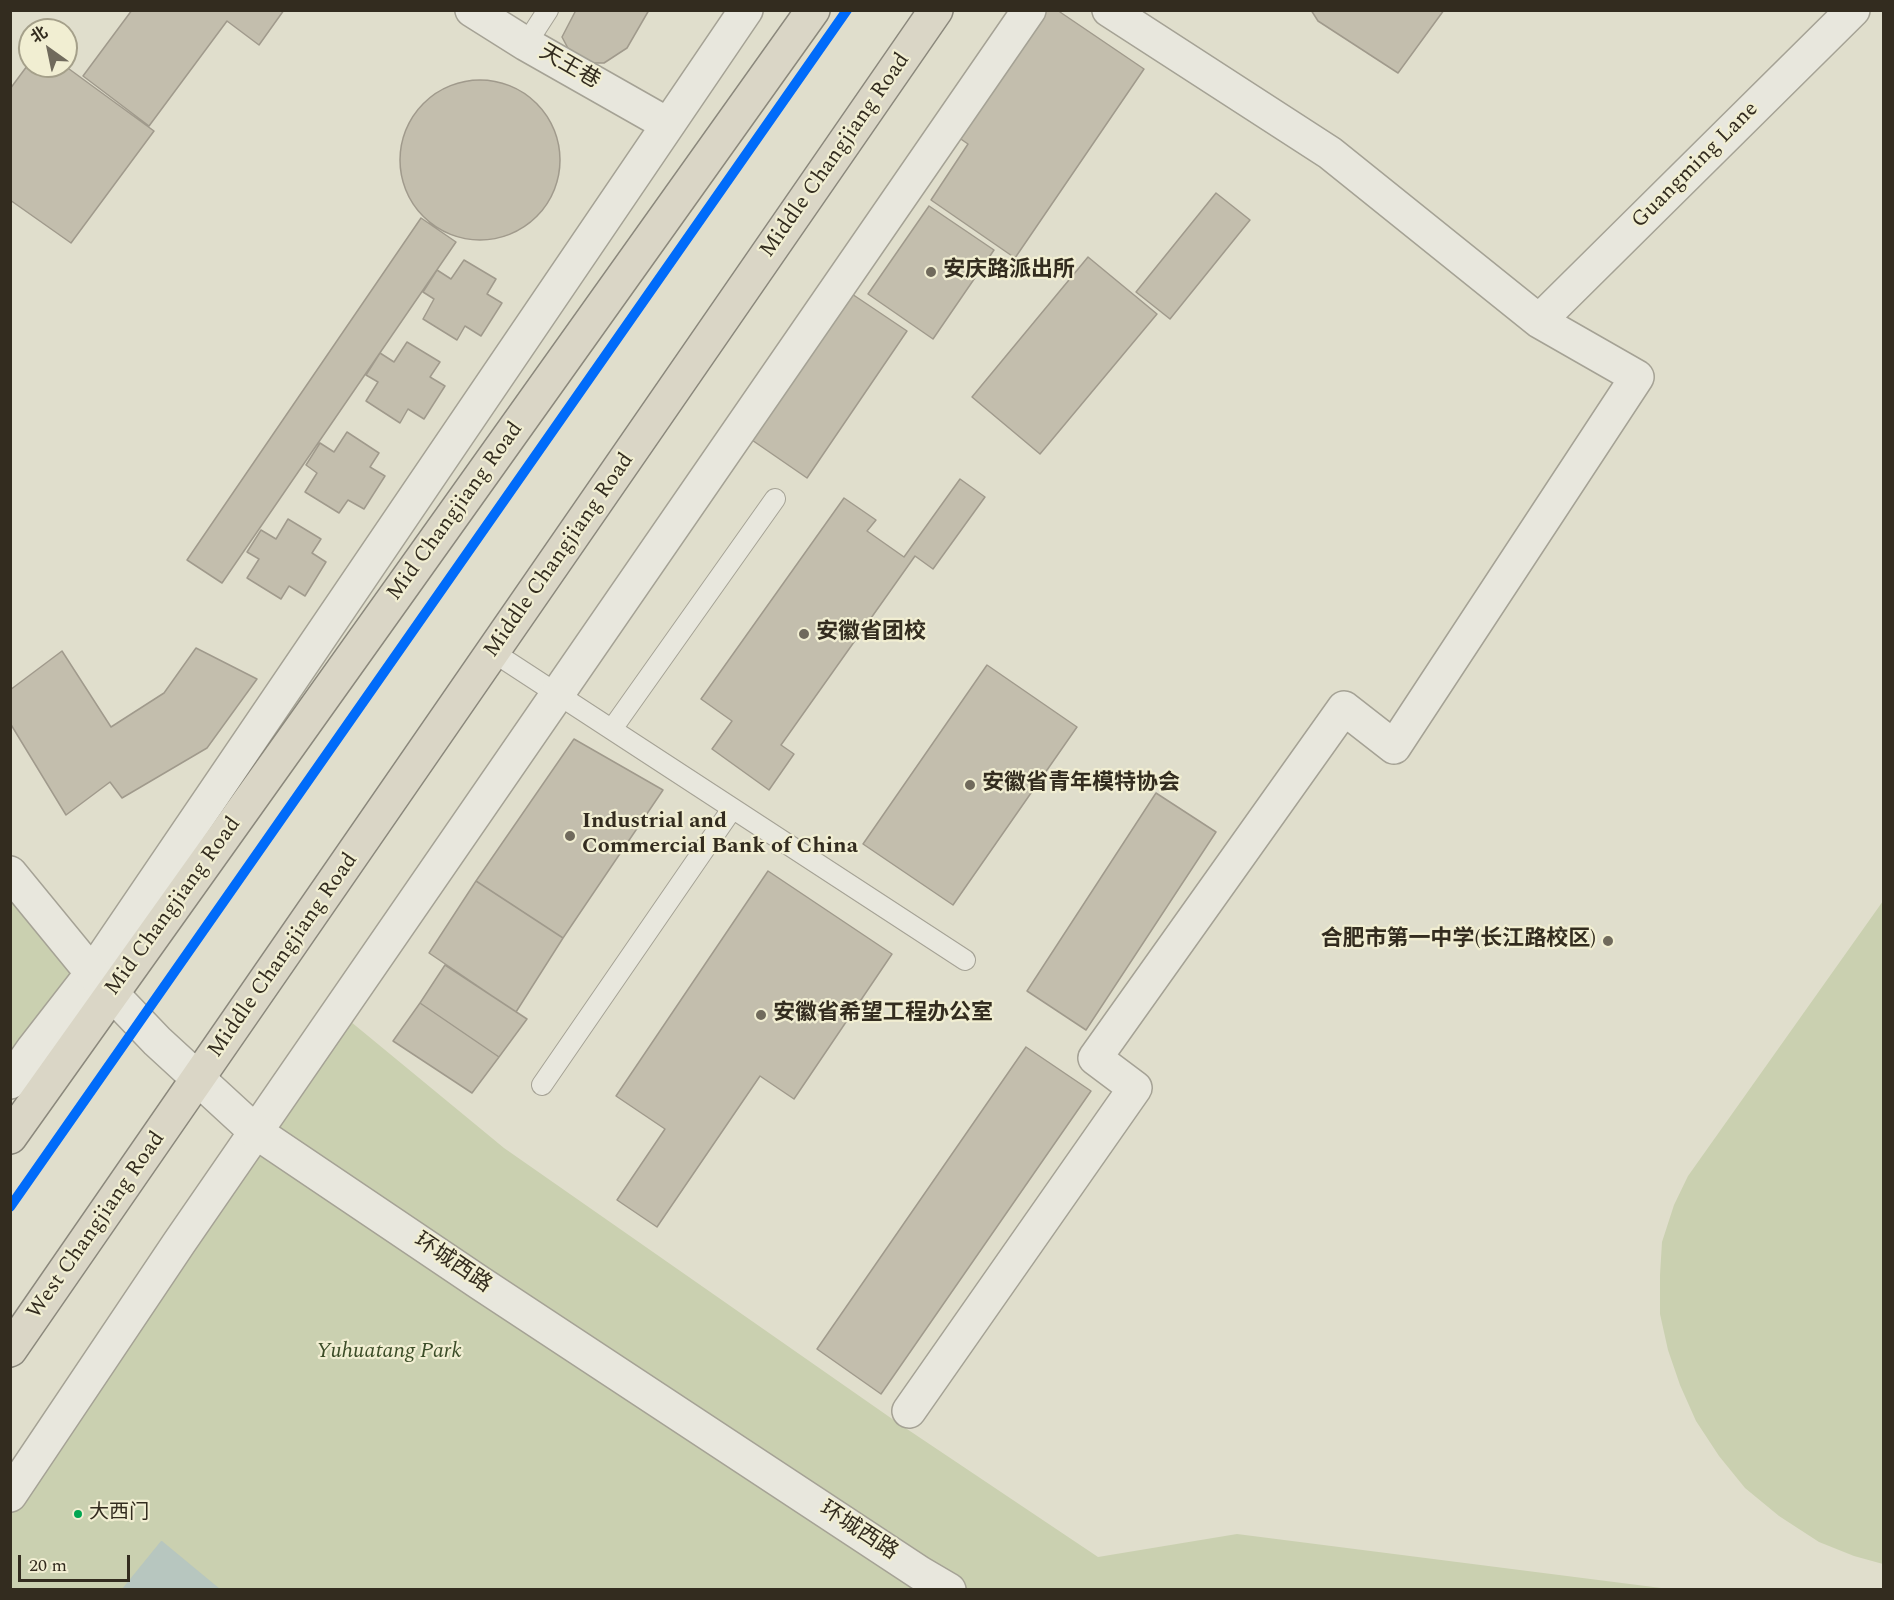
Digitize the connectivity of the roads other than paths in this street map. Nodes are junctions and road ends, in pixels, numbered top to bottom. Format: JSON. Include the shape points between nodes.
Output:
{"nodes":[{"id":1,"x":472,"y":10,"type":"edge"},
{"id":2,"x":548,"y":10,"type":"edge"},
{"id":3,"x":746,"y":10,"type":"edge"},
{"id":4,"x":813,"y":10,"type":"edge"},
{"id":5,"x":936,"y":10,"type":"edge"},
{"id":6,"x":1029,"y":10,"type":"edge"},
{"id":7,"x":1108,"y":10,"type":"edge"},
{"id":8,"x":1853,"y":10,"type":"edge"},
{"id":9,"x":526,"y":44,"type":"junction"},
{"id":10,"x":667,"y":124,"type":"junction"},
{"id":11,"x":1539,"y":321,"type":"junction"},
{"id":12,"x":775,"y":499,"type":"dead end"},
{"id":13,"x":493,"y":652,"type":"junction"},
{"id":14,"x":558,"y":694,"type":"junction"},
{"id":15,"x":612,"y":729,"type":"junction"},
{"id":16,"x":732,"y":809,"type":"junction"},
{"id":17,"x":10,"y":873,"type":"edge"},
{"id":18,"x":965,"y":960,"type":"dead end"},
{"id":19,"x":101,"y":993,"type":"junction"},
{"id":20,"x":10,"y":1082,"type":"edge"},
{"id":21,"x":542,"y":1085,"type":"dead end"},
{"id":22,"x":191,"y":1090,"type":"junction"},
{"id":23,"x":256,"y":1132,"type":"junction"},
{"id":24,"x":10,"y":1137,"type":"edge"},
{"id":25,"x":10,"y":1350,"type":"edge"},
{"id":26,"x":909,"y":1411,"type":"dead end"},
{"id":27,"x":10,"y":1495,"type":"edge"},
{"id":28,"x":949,"y":1590,"type":"edge"}],
"edges":[{"from":1,"to":9,"type":"street","name":"天王巷"},
{"from":2,"to":9,"type":"lane"},
{"from":3,"to":10,"type":"street"},
{"from":4,"to":19,"type":"highway","name":"Mid Changjiang Road","via":[[694,180]]},
{"from":5,"to":13,"type":"highway","name":"Middle Changjiang Road"},
{"from":6,"to":14,"type":"street"},
{"from":7,"to":11,"type":"street","via":[[1330,153]]},
{"from":8,"to":11,"type":"street","name":"Guangming Lane"},
{"from":9,"to":10,"type":"street","name":"天王巷"},
{"from":10,"to":19,"type":"street"},
{"from":11,"to":26,"type":"street","via":[[1637,377],[1394,747],[1344,708],[1095,1058],[1135,1089]]},
{"from":12,"to":15,"type":"lane"},
{"from":13,"to":14,"type":"lane"},
{"from":13,"to":22,"type":"highway","name":"Middle Changjiang Road"},
{"from":14,"to":15,"type":"lane"},
{"from":14,"to":23,"type":"street"},
{"from":15,"to":16,"type":"lane"},
{"from":16,"to":18,"type":"lane"},
{"from":16,"to":21,"type":"lane"},
{"from":17,"to":19,"type":"street","name":"环城西路"},
{"from":19,"to":20,"type":"street","via":[[33,1049]]},
{"from":19,"to":22,"type":"street","name":"环城西路","via":[[157,1041]]},
{"from":19,"to":24,"type":"highway"},
{"from":22,"to":23,"type":"street","name":"环城西路"},
{"from":22,"to":25,"type":"highway","name":"West Changjiang Road"},
{"from":23,"to":27,"type":"street"},
{"from":23,"to":28,"type":"street","name":"环城西路"}]}
